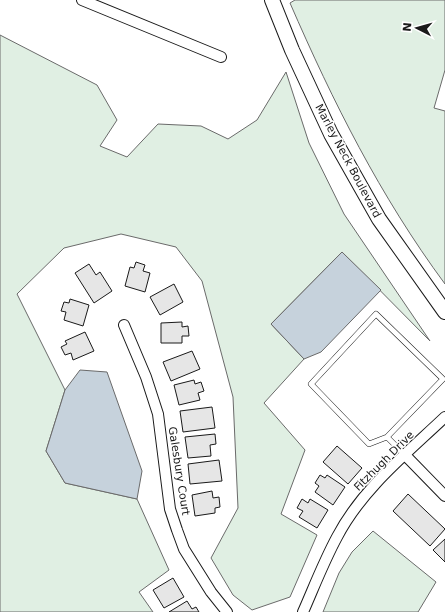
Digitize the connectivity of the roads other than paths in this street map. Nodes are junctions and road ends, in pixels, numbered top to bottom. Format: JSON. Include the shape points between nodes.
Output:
{"nodes":[{"id":1,"x":82,"y":0,"type":"edge"},
{"id":2,"x":272,"y":0,"type":"edge"},
{"id":3,"x":221,"y":57,"type":"dead end"},
{"id":4,"x":445,"y":312,"type":"edge"},
{"id":5,"x":124,"y":325,"type":"dead end"},
{"id":6,"x":445,"y":417,"type":"edge"},
{"id":7,"x":387,"y":437,"type":"junction"},
{"id":8,"x":405,"y":455,"type":"junction"},
{"id":9,"x":445,"y":496,"type":"edge"},
{"id":10,"x":227,"y":612,"type":"edge"},
{"id":11,"x":303,"y":612,"type":"edge"}],
"edges":[{"from":1,"to":3,"type":"street"},
{"from":2,"to":4,"type":"main road","name":"Marley Neck Boulevard","via":[[331,134],[379,219]]},
{"from":5,"to":10,"type":"street","name":"Galesbury Court","via":[[158,414],[170,509],[177,530],[184,549]]},
{"from":6,"to":8,"type":"street","name":"Fitzhugh Drive"},
{"from":7,"to":7,"type":"lane","via":[[443,379],[376,314],[311,384],[369,444]]},
{"from":7,"to":8,"type":"lane"},
{"from":8,"to":9,"type":"street"},
{"from":8,"to":11,"type":"street","name":"Fitzhugh Drive","via":[[374,484],[337,536]]}]}
